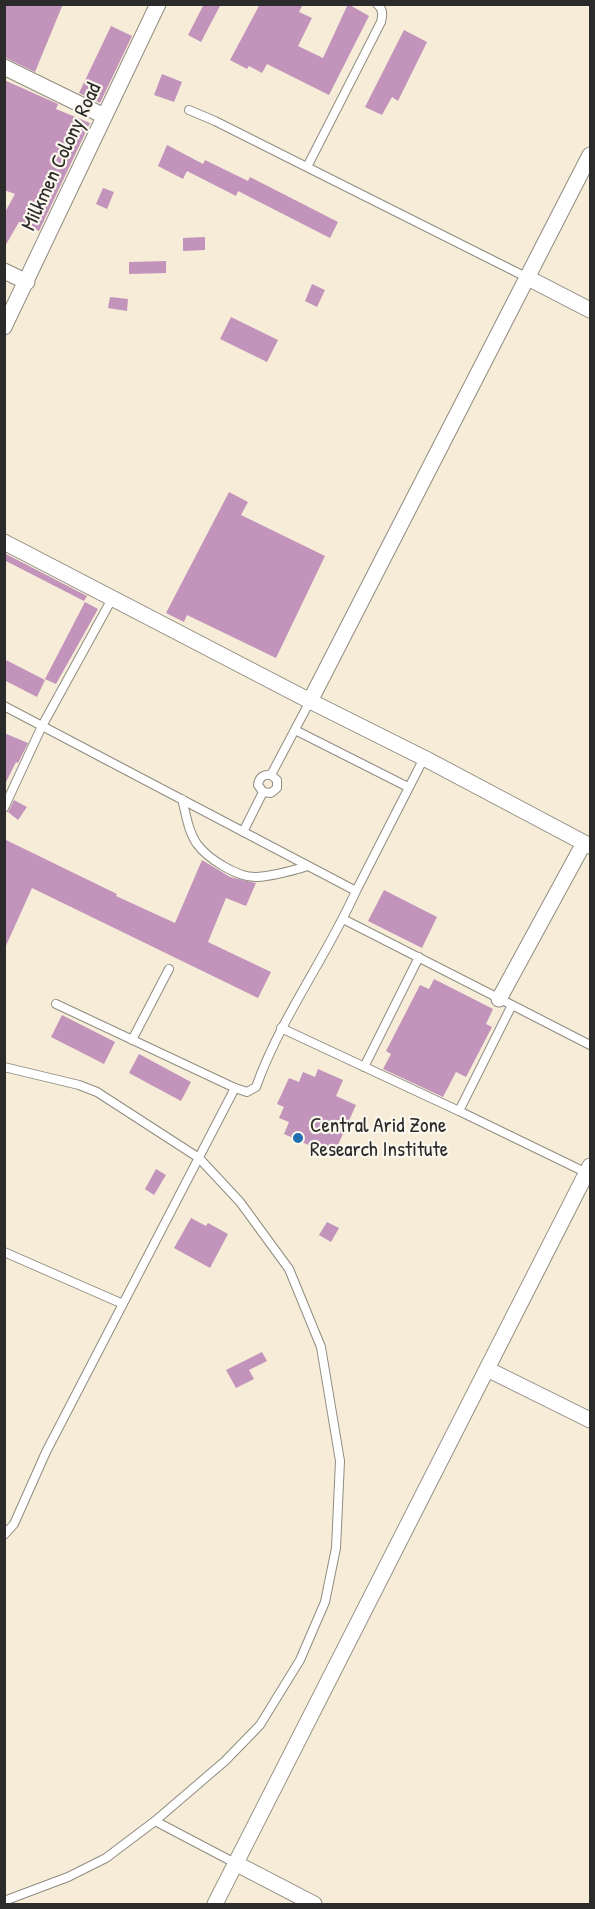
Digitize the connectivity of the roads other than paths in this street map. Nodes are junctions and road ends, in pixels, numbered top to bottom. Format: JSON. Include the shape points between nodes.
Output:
{"nodes":[{"id":1,"x":158,"y":4,"type":"edge"},
{"id":2,"x":377,"y":4,"type":"edge"},
{"id":3,"x":4,"y":67,"type":"edge"},
{"id":4,"x":189,"y":110,"type":"dead end"},
{"id":5,"x":104,"y":116,"type":"junction"},
{"id":6,"x":591,"y":155,"type":"edge"},
{"id":7,"x":307,"y":167,"type":"junction"},
{"id":8,"x":4,"y":271,"type":"edge"},
{"id":9,"x":528,"y":278,"type":"junction"},
{"id":10,"x":27,"y":282,"type":"junction"},
{"id":11,"x":591,"y":310,"type":"edge"},
{"id":12,"x":4,"y":327,"type":"edge"},
{"id":13,"x":4,"y":542,"type":"edge"},
{"id":14,"x":113,"y":597,"type":"junction"},
{"id":15,"x":310,"y":701,"type":"junction"},
{"id":16,"x":4,"y":706,"type":"edge"},
{"id":17,"x":42,"y":726,"type":"junction"},
{"id":18,"x":295,"y":730,"type":"junction"},
{"id":19,"x":424,"y":758,"type":"junction"},
{"id":20,"x":271,"y":775,"type":"junction"},
{"id":21,"x":408,"y":787,"type":"junction"},
{"id":22,"x":263,"y":792,"type":"junction"},
{"id":23,"x":182,"y":799,"type":"junction"},
{"id":24,"x":4,"y":808,"type":"edge"},
{"id":25,"x":243,"y":832,"type":"junction"},
{"id":26,"x":587,"y":844,"type":"edge"},
{"id":27,"x":308,"y":866,"type":"junction"},
{"id":28,"x":356,"y":891,"type":"junction"},
{"id":29,"x":344,"y":919,"type":"junction"},
{"id":30,"x":418,"y":957,"type":"junction"},
{"id":31,"x":169,"y":969,"type":"dead end"},
{"id":32,"x":506,"y":1002,"type":"junction"},
{"id":33,"x":56,"y":1004,"type":"dead end"},
{"id":34,"x":281,"y":1028,"type":"junction"},
{"id":35,"x":132,"y":1040,"type":"junction"},
{"id":36,"x":591,"y":1045,"type":"edge"},
{"id":37,"x":4,"y":1067,"type":"edge"},
{"id":38,"x":364,"y":1067,"type":"junction"},
{"id":39,"x":235,"y":1088,"type":"junction"},
{"id":40,"x":459,"y":1111,"type":"junction"},
{"id":41,"x":199,"y":1158,"type":"junction"},
{"id":42,"x":589,"y":1169,"type":"edge"},
{"id":43,"x":4,"y":1252,"type":"edge"},
{"id":44,"x":123,"y":1304,"type":"junction"},
{"id":45,"x":487,"y":1370,"type":"junction"},
{"id":46,"x":591,"y":1420,"type":"edge"},
{"id":47,"x":4,"y":1534,"type":"edge"},
{"id":48,"x":155,"y":1821,"type":"junction"},
{"id":49,"x":235,"y":1863,"type":"junction"},
{"id":50,"x":4,"y":1901,"type":"edge"},
{"id":51,"x":215,"y":1905,"type":"edge"},
{"id":52,"x":314,"y":1905,"type":"edge"}],
"edges":[{"from":1,"to":5,"type":"street","name":"Milkmen Colony Road"},
{"from":2,"to":7,"type":"lane","via":[[383,15],[381,22]]},
{"from":3,"to":5,"type":"street"},
{"from":4,"to":7,"type":"lane"},
{"from":5,"to":10,"type":"street","name":"Milkmen Colony Road"},
{"from":6,"to":9,"type":"street"},
{"from":7,"to":9,"type":"lane"},
{"from":8,"to":10,"type":"street"},
{"from":9,"to":11,"type":"street"},
{"from":9,"to":15,"type":"street"},
{"from":10,"to":12,"type":"street","name":"Milkmen Colony Road"},
{"from":13,"to":14,"type":"street"},
{"from":14,"to":15,"type":"street"},
{"from":14,"to":17,"type":"lane"},
{"from":15,"to":18,"type":"lane"},
{"from":15,"to":19,"type":"street"},
{"from":16,"to":17,"type":"lane"},
{"from":17,"to":23,"type":"lane"},
{"from":17,"to":24,"type":"lane"},
{"from":18,"to":20,"type":"lane"},
{"from":18,"to":21,"type":"lane"},
{"from":19,"to":21,"type":"lane"},
{"from":19,"to":26,"type":"street"},
{"from":20,"to":22,"type":"lane","via":[[260,778],[258,785]]},
{"from":20,"to":22,"type":"lane","via":[[277,780],[277,788],[271,793]]},
{"from":21,"to":28,"type":"lane"},
{"from":22,"to":25,"type":"lane"},
{"from":23,"to":25,"type":"lane"},
{"from":23,"to":27,"type":"lane","via":[[197,844],[230,869],[255,877]]},
{"from":25,"to":27,"type":"lane"},
{"from":26,"to":32,"type":"street"},
{"from":27,"to":28,"type":"lane"},
{"from":28,"to":29,"type":"lane"},
{"from":29,"to":30,"type":"lane"},
{"from":29,"to":34,"type":"lane"},
{"from":30,"to":32,"type":"lane"},
{"from":30,"to":38,"type":"lane"},
{"from":31,"to":35,"type":"lane"},
{"from":32,"to":36,"type":"lane"},
{"from":32,"to":40,"type":"lane"},
{"from":33,"to":35,"type":"lane"},
{"from":34,"to":38,"type":"lane"},
{"from":34,"to":39,"type":"lane","via":[[256,1087],[247,1092]]},
{"from":35,"to":39,"type":"lane"},
{"from":37,"to":41,"type":"lane","via":[[97,1092]]},
{"from":38,"to":40,"type":"lane"},
{"from":39,"to":41,"type":"lane"},
{"from":40,"to":42,"type":"lane"},
{"from":41,"to":44,"type":"lane"},
{"from":41,"to":48,"type":"lane","via":[[240,1202],[290,1269],[321,1347],[340,1461],[336,1548],[325,1602],[300,1660],[260,1725]]},
{"from":42,"to":45,"type":"street"},
{"from":43,"to":44,"type":"lane"},
{"from":44,"to":47,"type":"lane","via":[[46,1452],[14,1524]]},
{"from":45,"to":46,"type":"street"},
{"from":45,"to":49,"type":"street"},
{"from":48,"to":49,"type":"lane"},
{"from":48,"to":50,"type":"lane","via":[[106,1858]]},
{"from":49,"to":51,"type":"street"},
{"from":49,"to":52,"type":"street"}]}
